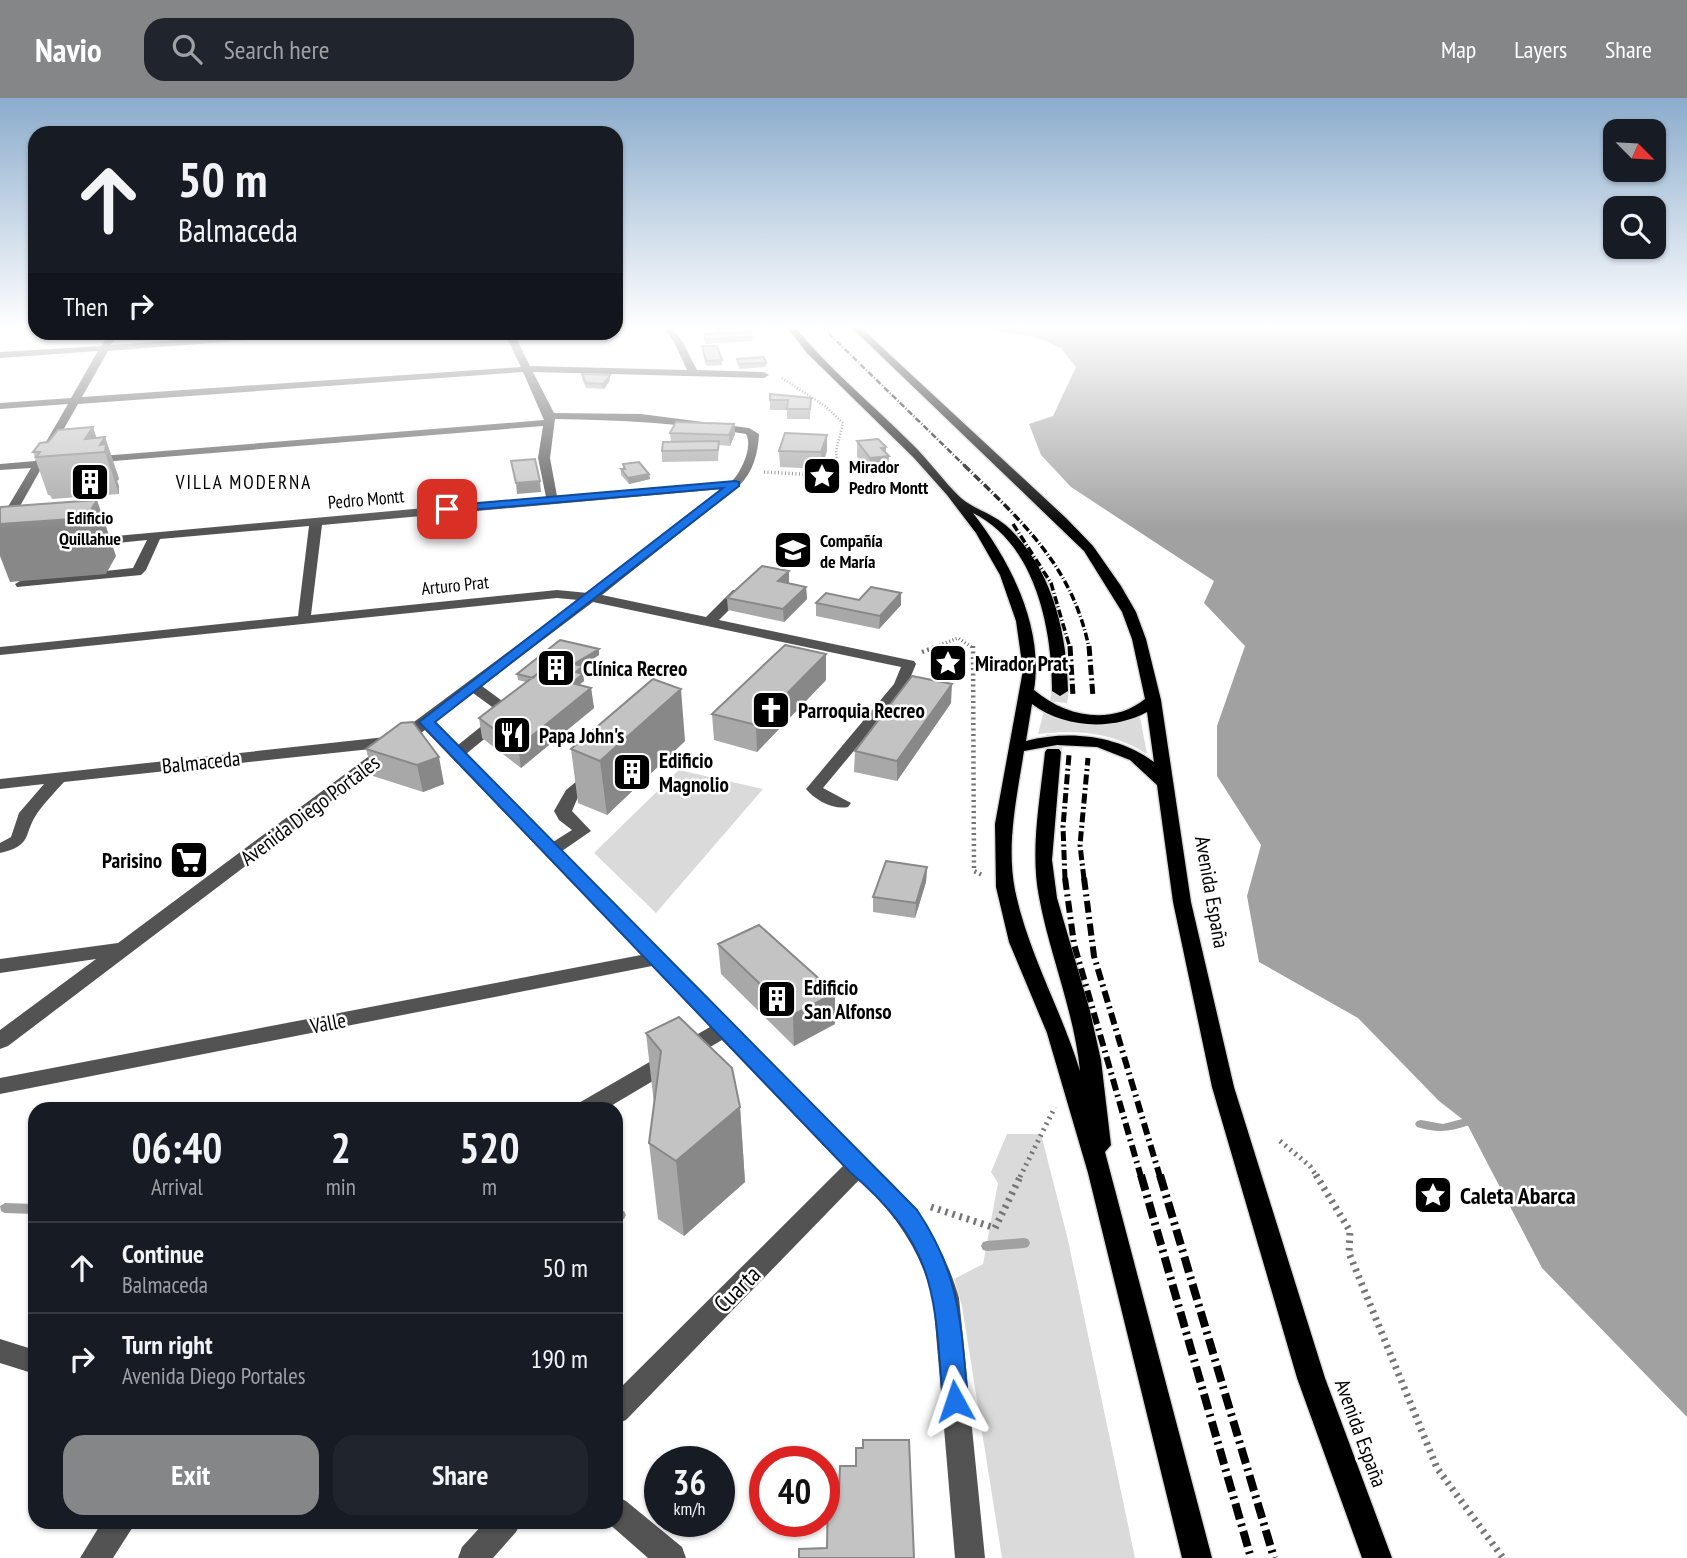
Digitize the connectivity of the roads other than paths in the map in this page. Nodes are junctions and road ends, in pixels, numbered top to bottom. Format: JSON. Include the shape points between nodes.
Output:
{"nodes":[{"id":1,"x":79,"y":394,"type":"edge"},
{"id":2,"x":161,"y":394,"type":"edge"},
{"id":3,"x":537,"y":394,"type":"edge"},
{"id":4,"x":853,"y":394,"type":"edge"},
{"id":5,"x":928,"y":394,"type":"edge"},
{"id":6,"x":76,"y":400,"type":"junction"},
{"id":7,"x":0,"y":406,"type":"edge"},
{"id":8,"x":548,"y":420,"type":"junction"},
{"id":9,"x":39,"y":464,"type":"junction"},
{"id":10,"x":0,"y":467,"type":"edge"},
{"id":11,"x":735,"y":484,"type":"junction"},
{"id":12,"x":552,"y":499,"type":"junction"},
{"id":13,"x":959,"y":502,"type":"junction"},
{"id":14,"x":316,"y":521,"type":"junction"},
{"id":15,"x":0,"y":531,"type":"edge"},
{"id":16,"x":155,"y":536,"type":"junction"},
{"id":17,"x":78,"y":543,"type":"edge"},
{"id":18,"x":22,"y":584,"type":"edge"},
{"id":19,"x":738,"y":593,"type":"edge"},
{"id":20,"x":591,"y":597,"type":"junction"},
{"id":21,"x":304,"y":620,"type":"junction"},
{"id":22,"x":709,"y":622,"type":"junction"},
{"id":23,"x":0,"y":651,"type":"edge"},
{"id":24,"x":473,"y":686,"type":"junction"},
{"id":25,"x":1060,"y":691,"type":"tunnel mouth"},
{"id":26,"x":1028,"y":693,"type":"junction"},
{"id":27,"x":1153,"y":700,"type":"junction"},
{"id":28,"x":426,"y":722,"type":"junction"},
{"id":29,"x":402,"y":740,"type":"junction"},
{"id":30,"x":1017,"y":748,"type":"junction"},
{"id":31,"x":1053,"y":752,"type":"tunnel mouth"},
{"id":32,"x":455,"y":755,"type":"junction"},
{"id":33,"x":602,"y":768,"type":"edge"},
{"id":34,"x":59,"y":777,"type":"junction"},
{"id":35,"x":0,"y":784,"type":"edge"},
{"id":36,"x":1165,"y":784,"type":"junction"},
{"id":37,"x":842,"y":803,"type":"dead end"},
{"id":38,"x":0,"y":848,"type":"edge"},
{"id":39,"x":550,"y":851,"type":"junction"},
{"id":40,"x":129,"y":947,"type":"junction"},
{"id":41,"x":656,"y":959,"type":"junction"},
{"id":42,"x":0,"y":967,"type":"edge"},
{"id":43,"x":724,"y":1029,"type":"junction"},
{"id":44,"x":0,"y":1041,"type":"edge"},
{"id":45,"x":0,"y":1086,"type":"edge"},
{"id":46,"x":599,"y":1102,"type":"edge"},
{"id":47,"x":858,"y":1166,"type":"junction"},
{"id":48,"x":1100,"y":1173,"type":"junction"},
{"id":49,"x":0,"y":1351,"type":"edge"},
{"id":50,"x":28,"y":1360,"type":"edge"},
{"id":51,"x":623,"y":1404,"type":"edge"},
{"id":52,"x":623,"y":1517,"type":"edge"},
{"id":53,"x":116,"y":1529,"type":"edge"},
{"id":54,"x":500,"y":1529,"type":"edge"},
{"id":55,"x":95,"y":1558,"type":"edge"},
{"id":56,"x":473,"y":1558,"type":"edge"},
{"id":57,"x":671,"y":1558,"type":"edge"},
{"id":58,"x":970,"y":1558,"type":"edge"},
{"id":59,"x":1197,"y":1558,"type":"edge"},
{"id":60,"x":1377,"y":1558,"type":"edge"}],
"edges":[{"from":1,"to":6,"type":"street"},
{"from":2,"to":6,"type":"street"},
{"from":3,"to":8,"type":"street"},
{"from":4,"to":13,"type":"main road"},
{"from":5,"to":27,"type":"main road","name":"Avenida España","via":[[1088,549],[1129,612]]},
{"from":6,"to":7,"type":"street"},
{"from":6,"to":9,"type":"street"},
{"from":8,"to":9,"type":"street"},
{"from":8,"to":11,"type":"street","name":"Avenida Diego Portales","via":[[641,417],[749,431],[754,441],[745,471]]},
{"from":8,"to":12,"type":"street","via":[[544,458]]},
{"from":9,"to":10,"type":"street"},
{"from":9,"to":15,"type":"street"},
{"from":11,"to":12,"type":"street","name":"Pedro Montt"},
{"from":11,"to":20,"type":"street","name":"Avenida Diego Portales"},
{"from":12,"to":14,"type":"street","name":"Pedro Montt"},
{"from":13,"to":25,"type":"main road","via":[[981,509],[1029,563],[1058,630]]},
{"from":13,"to":26,"type":"main road","via":[[1009,578],[1029,648]]},
{"from":14,"to":16,"type":"street","name":"Pedro Montt"},
{"from":14,"to":21,"type":"street"},
{"from":16,"to":17,"type":"street","name":"Pedro Montt"},
{"from":16,"to":18,"type":"street","via":[[136,572]]},
{"from":19,"to":22,"type":"street"},
{"from":20,"to":21,"type":"street","name":"Arturo Prat","via":[[556,594]]},
{"from":20,"to":22,"type":"street","name":"Arturo Prat"},
{"from":20,"to":24,"type":"street","name":"Avenida Diego Portales"},
{"from":21,"to":23,"type":"street","name":"Arturo Prat"},
{"from":22,"to":37,"type":"street","name":"Arturo Prat","via":[[909,664],[901,685],[814,789]]},
{"from":24,"to":28,"type":"street","name":"Avenida Diego Portales"},
{"from":24,"to":32,"type":"street","via":[[509,712]]},
{"from":26,"to":27,"type":"main road","via":[[1054,711],[1096,719],[1138,712]]},
{"from":26,"to":30,"type":"main road"},
{"from":27,"to":36,"type":"main road","name":"Avenida España"},
{"from":28,"to":29,"type":"street","name":"Avenida Diego Portales"},
{"from":28,"to":32,"type":"street"},
{"from":29,"to":34,"type":"street","name":"Balmaceda"},
{"from":29,"to":40,"type":"street","name":"Avenida Diego Portales"},
{"from":30,"to":36,"type":"main road","via":[[1060,740],[1108,746],[1149,765]]},
{"from":30,"to":48,"type":"main road","via":[[1004,824],[1005,887],[1019,942],[1058,1034]]},
{"from":31,"to":48,"type":"main road","via":[[1043,860],[1048,898],[1090,1060]]},
{"from":32,"to":39,"type":"street"},
{"from":33,"to":39,"type":"street","via":[[564,802],[566,816],[582,831]]},
{"from":34,"to":35,"type":"street","name":"Balmaceda"},
{"from":34,"to":38,"type":"street","via":[[28,813],[19,838]]},
{"from":36,"to":60,"type":"main road","name":"Avenida España","via":[[1182,902],[1223,1087],[1311,1378]]},
{"from":39,"to":41,"type":"street"},
{"from":40,"to":42,"type":"street"},
{"from":40,"to":44,"type":"street","name":"Avenida Diego Portales"},
{"from":41,"to":43,"type":"street"},
{"from":41,"to":45,"type":"street","name":"Valle"},
{"from":43,"to":46,"type":"street"},
{"from":43,"to":47,"type":"street"},
{"from":47,"to":51,"type":"street","name":"Cuarta"},
{"from":47,"to":58,"type":"street","via":[[890,1194],[926,1242],[946,1298]]},
{"from":48,"to":59,"type":"main road"},
{"from":49,"to":50,"type":"street"},
{"from":52,"to":57,"type":"street"},
{"from":53,"to":55,"type":"street"},
{"from":54,"to":56,"type":"street"}]}
